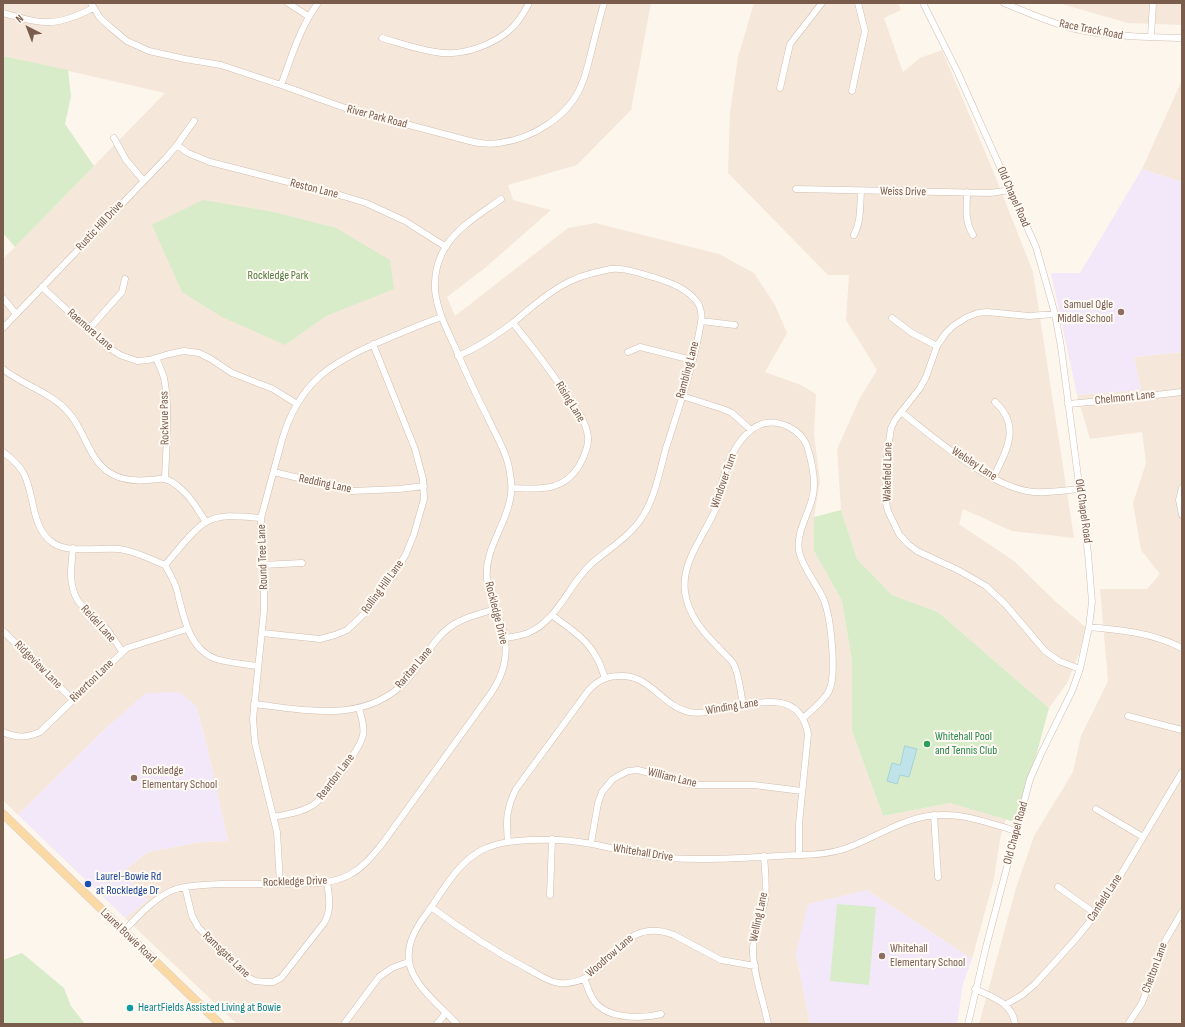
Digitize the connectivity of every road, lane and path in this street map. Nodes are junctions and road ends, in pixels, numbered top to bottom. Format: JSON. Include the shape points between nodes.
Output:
{"nodes":[{"id":1,"x":288,"y":3,"type":"edge"},
{"id":2,"x":318,"y":3,"type":"edge"},
{"id":3,"x":529,"y":3,"type":"edge"},
{"id":4,"x":604,"y":3,"type":"edge"},
{"id":5,"x":822,"y":3,"type":"edge"},
{"id":6,"x":858,"y":3,"type":"edge"},
{"id":7,"x":1004,"y":3,"type":"edge"},
{"id":8,"x":1153,"y":3,"type":"edge"},
{"id":9,"x":92,"y":5,"type":"edge"},
{"id":10,"x":926,"y":5,"type":"edge"},
{"id":11,"x":3,"y":13,"type":"edge"},
{"id":12,"x":308,"y":16,"type":"junction"},
{"id":13,"x":1151,"y":36,"type":"junction"},
{"id":14,"x":382,"y":38,"type":"dead end"},
{"id":15,"x":1182,"y":38,"type":"edge"},
{"id":16,"x":281,"y":84,"type":"junction"},
{"id":17,"x":780,"y":88,"type":"dead end"},
{"id":18,"x":852,"y":91,"type":"dead end"},
{"id":19,"x":194,"y":121,"type":"dead end"},
{"id":20,"x":114,"y":138,"type":"dead end"},
{"id":21,"x":177,"y":145,"type":"junction"},
{"id":22,"x":143,"y":180,"type":"junction"},
{"id":23,"x":796,"y":189,"type":"dead end"},
{"id":24,"x":1011,"y":190,"type":"junction"},
{"id":25,"x":861,"y":191,"type":"junction"},
{"id":26,"x":967,"y":192,"type":"junction"},
{"id":27,"x":501,"y":199,"type":"dead end"},
{"id":28,"x":854,"y":235,"type":"dead end"},
{"id":29,"x":973,"y":235,"type":"dead end"},
{"id":30,"x":446,"y":247,"type":"junction"},
{"id":31,"x":125,"y":279,"type":"dead end"},
{"id":32,"x":42,"y":288,"type":"junction"},
{"id":33,"x":3,"y":298,"type":"edge"},
{"id":34,"x":16,"y":314,"type":"junction"},
{"id":35,"x":1056,"y":314,"type":"junction"},
{"id":36,"x":441,"y":317,"type":"junction"},
{"id":37,"x":892,"y":318,"type":"dead end"},
{"id":38,"x":701,"y":321,"type":"junction"},
{"id":39,"x":513,"y":323,"type":"junction"},
{"id":40,"x":735,"y":325,"type":"dead end"},
{"id":41,"x":3,"y":328,"type":"edge"},
{"id":42,"x":89,"y":329,"type":"junction"},
{"id":43,"x":373,"y":344,"type":"junction"},
{"id":44,"x":937,"y":346,"type":"junction"},
{"id":45,"x":628,"y":352,"type":"dead end"},
{"id":46,"x":458,"y":356,"type":"junction"},
{"id":47,"x":156,"y":358,"type":"junction"},
{"id":48,"x":692,"y":360,"type":"junction"},
{"id":49,"x":3,"y":369,"type":"edge"},
{"id":50,"x":1182,"y":392,"type":"edge"},
{"id":51,"x":682,"y":396,"type":"junction"},
{"id":52,"x":995,"y":402,"type":"dead end"},
{"id":53,"x":297,"y":404,"type":"junction"},
{"id":54,"x":1068,"y":404,"type":"junction"},
{"id":55,"x":901,"y":412,"type":"junction"},
{"id":56,"x":751,"y":430,"type":"junction"},
{"id":57,"x":3,"y":452,"type":"edge"},
{"id":58,"x":274,"y":472,"type":"junction"},
{"id":59,"x":993,"y":478,"type":"junction"},
{"id":60,"x":165,"y":479,"type":"junction"},
{"id":61,"x":424,"y":486,"type":"junction"},
{"id":62,"x":512,"y":488,"type":"junction"},
{"id":63,"x":1182,"y":488,"type":"edge"},
{"id":64,"x":1080,"y":489,"type":"junction"},
{"id":65,"x":1182,"y":515,"type":"edge"},
{"id":66,"x":261,"y":518,"type":"junction"},
{"id":67,"x":206,"y":522,"type":"junction"},
{"id":68,"x":73,"y":548,"type":"junction"},
{"id":69,"x":302,"y":563,"type":"dead end"},
{"id":70,"x":165,"y":565,"type":"junction"},
{"id":71,"x":262,"y":565,"type":"junction"},
{"id":72,"x":495,"y":609,"type":"junction"},
{"id":73,"x":552,"y":615,"type":"junction"},
{"id":74,"x":1090,"y":627,"type":"junction"},
{"id":75,"x":187,"y":629,"type":"junction"},
{"id":76,"x":3,"y":631,"type":"edge"},
{"id":77,"x":262,"y":634,"type":"junction"},
{"id":78,"x":504,"y":638,"type":"junction"},
{"id":79,"x":1181,"y":646,"type":"edge"},
{"id":80,"x":122,"y":651,"type":"junction"},
{"id":81,"x":258,"y":666,"type":"junction"},
{"id":82,"x":1080,"y":669,"type":"junction"},
{"id":83,"x":605,"y":678,"type":"junction"},
{"id":84,"x":73,"y":700,"type":"junction"},
{"id":85,"x":254,"y":704,"type":"junction"},
{"id":86,"x":743,"y":706,"type":"junction"},
{"id":87,"x":359,"y":708,"type":"junction"},
{"id":88,"x":1128,"y":716,"type":"dead end"},
{"id":89,"x":803,"y":718,"type":"junction"},
{"id":90,"x":1182,"y":730,"type":"edge"},
{"id":91,"x":3,"y":732,"type":"edge"},
{"id":92,"x":1182,"y":772,"type":"edge"},
{"id":93,"x":802,"y":791,"type":"junction"},
{"id":94,"x":1096,"y":809,"type":"dead end"},
{"id":95,"x":3,"y":814,"type":"edge"},
{"id":96,"x":934,"y":815,"type":"junction"},
{"id":97,"x":274,"y":817,"type":"junction"},
{"id":98,"x":1016,"y":831,"type":"junction"},
{"id":99,"x":1143,"y":837,"type":"junction"},
{"id":100,"x":552,"y":839,"type":"junction"},
{"id":101,"x":508,"y":842,"type":"junction"},
{"id":102,"x":590,"y":843,"type":"junction"},
{"id":103,"x":799,"y":855,"type":"junction"},
{"id":104,"x":764,"y":856,"type":"junction"},
{"id":105,"x":938,"y":877,"type":"dead end"},
{"id":106,"x":327,"y":882,"type":"junction"},
{"id":107,"x":280,"y":884,"type":"junction"},
{"id":108,"x":185,"y":887,"type":"junction"},
{"id":109,"x":1058,"y":887,"type":"dead end"},
{"id":110,"x":550,"y":895,"type":"dead end"},
{"id":111,"x":431,"y":907,"type":"junction"},
{"id":112,"x":1182,"y":912,"type":"edge"},
{"id":113,"x":1096,"y":914,"type":"junction"},
{"id":114,"x":124,"y":931,"type":"junction"},
{"id":115,"x":408,"y":962,"type":"junction"},
{"id":116,"x":755,"y":966,"type":"junction"},
{"id":117,"x":584,"y":979,"type":"junction"},
{"id":118,"x":975,"y":989,"type":"junction"},
{"id":119,"x":1005,"y":1005,"type":"junction"},
{"id":120,"x":446,"y":1013,"type":"junction"},
{"id":121,"x":661,"y":1014,"type":"dead end"},
{"id":122,"x":220,"y":1024,"type":"edge"},
{"id":123,"x":344,"y":1024,"type":"edge"},
{"id":124,"x":437,"y":1024,"type":"edge"},
{"id":125,"x":457,"y":1024,"type":"edge"},
{"id":126,"x":768,"y":1024,"type":"edge"},
{"id":127,"x":968,"y":1024,"type":"edge"},
{"id":128,"x":1015,"y":1024,"type":"edge"},
{"id":129,"x":1128,"y":1024,"type":"edge"}],
"edges":[{"from":1,"to":12,"type":"street"},
{"from":2,"to":12,"type":"street"},
{"from":3,"to":14,"type":"street","via":[[514,26],[491,42],[465,52],[436,52]]},
{"from":4,"to":16,"type":"street","name":"River Park Road","via":[[585,77],[573,101],[543,128],[519,139],[484,144],[466,140],[352,110]]},
{"from":5,"to":17,"type":"street","via":[[790,44]]},
{"from":6,"to":18,"type":"street","via":[[865,31]]},
{"from":7,"to":13,"type":"street","name":"Race Track Road","via":[[1070,27],[1117,36]]},
{"from":8,"to":13,"type":"street"},
{"from":9,"to":11,"type":"street","via":[[66,20],[48,23]]},
{"from":9,"to":16,"type":"street","name":"River Park Road","via":[[110,27],[137,46],[149,51],[221,65]]},
{"from":10,"to":24,"type":"street","name":"Old Chapel Road"},
{"from":12,"to":16,"type":"street"},
{"from":13,"to":15,"type":"street","name":"Race Track Road"},
{"from":19,"to":21,"type":"street","name":"Rustic Hill Drive"},
{"from":20,"to":22,"type":"street","via":[[126,160]]},
{"from":21,"to":22,"type":"street","name":"Rustic Hill Drive"},
{"from":21,"to":30,"type":"street","name":"Reston Lane","via":[[188,153],[210,162],[366,203],[405,221]]},
{"from":22,"to":32,"type":"street","name":"Rustic Hill Drive"},
{"from":23,"to":25,"type":"street","name":"Weiss Drive"},
{"from":24,"to":26,"type":"street","name":"Weiss Drive","via":[[990,193]]},
{"from":24,"to":35,"type":"street","name":"Old Chapel Road","via":[[1040,259]]},
{"from":25,"to":26,"type":"street","name":"Weiss Drive"},
{"from":25,"to":28,"type":"street","via":[[860,217]]},
{"from":26,"to":29,"type":"street","via":[[967,221]]},
{"from":27,"to":30,"type":"street","name":"Rockledge Drive","via":[[458,232]]},
{"from":30,"to":36,"type":"street","name":"Rockledge Drive","via":[[437,268],[435,281]]},
{"from":31,"to":42,"type":"street","via":[[122,292]]},
{"from":32,"to":34,"type":"street","name":"Rustic Hill Drive"},
{"from":32,"to":42,"type":"street","name":"Raemore Lane"},
{"from":33,"to":34,"type":"street"},
{"from":34,"to":41,"type":"street","name":"Rustic Hill Drive"},
{"from":35,"to":44,"type":"street","name":"Wakefield Lane","via":[[973,314],[953,326]]},
{"from":35,"to":54,"type":"street","name":"Old Chapel Road"},
{"from":36,"to":43,"type":"street","name":"Round Tree Lane"},
{"from":36,"to":46,"type":"street","name":"Rockledge Drive"},
{"from":37,"to":44,"type":"street","via":[[912,333]]},
{"from":38,"to":39,"type":"street","name":"Rambling Lane","via":[[699,306],[687,292],[660,280],[615,269],[564,284]]},
{"from":38,"to":40,"type":"street"},
{"from":38,"to":48,"type":"street","name":"Rambling Lane"},
{"from":39,"to":46,"type":"street","name":"Rambling Lane","via":[[487,341]]},
{"from":39,"to":62,"type":"street","name":"Rising Lane","via":[[570,399],[585,424],[588,438],[583,458],[565,481],[544,489]]},
{"from":42,"to":47,"type":"street","name":"Raemore Lane","via":[[126,358],[142,361]]},
{"from":43,"to":53,"type":"street","name":"Round Tree Lane","via":[[342,359],[327,370]]},
{"from":43,"to":61,"type":"street","name":"Rolling Hill Lane","via":[[415,449]]},
{"from":44,"to":55,"type":"street","name":"Wakefield Lane","via":[[920,388]]},
{"from":45,"to":48,"type":"street","via":[[640,347]]},
{"from":46,"to":62,"type":"street","name":"Rockledge Drive","via":[[501,444],[508,462]]},
{"from":47,"to":53,"type":"street","name":"Raemore Lane","via":[[184,351],[199,353],[227,371],[273,389]]},
{"from":47,"to":60,"type":"street","name":"Rockvue Pass","via":[[163,373],[165,388]]},
{"from":48,"to":51,"type":"street","name":"Rambling Lane"},
{"from":49,"to":60,"type":"street","via":[[46,394],[69,413],[99,463],[111,474],[128,479]]},
{"from":50,"to":54,"type":"street","name":"Chelmont Lane"},
{"from":51,"to":56,"type":"street","via":[[723,409]]},
{"from":51,"to":73,"type":"street","name":"Rambling Lane","via":[[653,494],[644,514],[627,534],[589,566]]},
{"from":52,"to":59,"type":"street","via":[[1007,417],[1010,435]]},
{"from":53,"to":58,"type":"street","name":"Round Tree Lane","via":[[286,428]]},
{"from":54,"to":64,"type":"street","name":"Old Chapel Road"},
{"from":55,"to":59,"type":"street","name":"Welsley Lane","via":[[967,462]]},
{"from":55,"to":82,"type":"street","name":"Wakefield Lane","via":[[889,436],[885,494],[888,511],[903,540],[917,551],[986,586],[1045,651],[1059,661]]},
{"from":56,"to":86,"type":"street","name":"Windover Turn","via":[[730,459],[716,508],[686,569],[685,584],[692,615],[734,665]]},
{"from":56,"to":89,"type":"street","name":"Windover Turn","via":[[769,423],[778,423],[790,428],[806,443],[811,463],[813,496],[801,533],[799,550],[826,606],[830,623],[832,683],[828,693]]},
{"from":57,"to":68,"type":"street","via":[[24,473],[42,532],[54,544]]},
{"from":58,"to":61,"type":"street","name":"Redding Lane","via":[[352,491]]},
{"from":58,"to":66,"type":"street","name":"Round Tree Lane"},
{"from":59,"to":64,"type":"street","name":"Welsley Lane","via":[[1020,490],[1033,492]]},
{"from":60,"to":67,"type":"street","via":[[184,491]]},
{"from":61,"to":77,"type":"street","name":"Rolling Hill Lane","via":[[424,499],[418,521],[401,565],[355,624],[325,638]]},
{"from":62,"to":72,"type":"street","name":"Rockledge Drive","via":[[509,505],[490,554],[487,570],[488,586]]},
{"from":63,"to":65,"type":"street","via":[[1179,500]]},
{"from":64,"to":74,"type":"street","name":"Old Chapel Road","via":[[1091,574]]},
{"from":66,"to":67,"type":"street","via":[[223,517]]},
{"from":66,"to":71,"type":"street","name":"Round Tree Lane"},
{"from":67,"to":70,"type":"street"},
{"from":68,"to":70,"type":"street","via":[[121,549]]},
{"from":68,"to":80,"type":"street","name":"Reidel Lane","via":[[71,578],[75,596],[87,613],[105,627]]},
{"from":69,"to":71,"type":"street"},
{"from":70,"to":75,"type":"street","via":[[173,580]]},
{"from":71,"to":77,"type":"street","name":"Round Tree Lane"},
{"from":72,"to":78,"type":"street","name":"Rockledge Drive"},
{"from":72,"to":87,"type":"street","name":"Raritan Lane","via":[[453,625],[439,637],[412,674],[398,688],[383,699]]},
{"from":73,"to":78,"type":"street","name":"Rambling Lane","via":[[536,629]]},
{"from":73,"to":83,"type":"street","via":[[590,648]]},
{"from":74,"to":79,"type":"street","via":[[1143,633]]},
{"from":74,"to":82,"type":"street","name":"Old Chapel Road"},
{"from":75,"to":80,"type":"street","name":"Riverton Lane"},
{"from":75,"to":81,"type":"street","via":[[198,647],[210,656]]},
{"from":76,"to":84,"type":"street","name":"Ridgeview Lane"},
{"from":77,"to":81,"type":"street","name":"Round Tree Lane"},
{"from":78,"to":106,"type":"street","name":"Rockledge Drive","via":[[504,665],[496,687],[373,856],[361,867]]},
{"from":80,"to":84,"type":"street","name":"Riverton Lane"},
{"from":81,"to":85,"type":"street","name":"Round Tree Lane"},
{"from":82,"to":98,"type":"street","name":"Old Chapel Road","via":[[1030,779]]},
{"from":83,"to":86,"type":"street","name":"Winding Lane","via":[[623,675],[640,680],[675,706],[688,712],[708,712]]},
{"from":83,"to":101,"type":"street","name":"Winding Lane","via":[[582,697],[516,789],[506,817]]},
{"from":84,"to":91,"type":"street","name":"Riverton Lane","via":[[36,734],[19,737]]},
{"from":85,"to":87,"type":"street","name":"Raritan Lane","via":[[328,711]]},
{"from":85,"to":97,"type":"street","name":"Round Tree Lane","via":[[255,743]]},
{"from":86,"to":89,"type":"street","name":"Winding Lane","via":[[777,701],[797,710]]},
{"from":87,"to":97,"type":"street","name":"Reardon Lane","via":[[363,728],[362,741],[328,790],[318,802],[309,807]]},
{"from":88,"to":90,"type":"street"},
{"from":89,"to":93,"type":"street","via":[[808,734]]},
{"from":92,"to":99,"type":"street","name":"Canfield Lane"},
{"from":93,"to":102,"type":"street","name":"William Lane","via":[[754,785],[694,785],[638,770],[628,771],[612,780],[602,792]]},
{"from":93,"to":103,"type":"street"},
{"from":94,"to":99,"type":"street"},
{"from":95,"to":114,"type":"main road","name":"Laurel Bowie Road"},
{"from":96,"to":98,"type":"street","name":"Whitehall Drive","via":[[962,817]]},
{"from":96,"to":103,"type":"street","name":"Whitehall Drive","via":[[911,820],[836,852]]},
{"from":96,"to":105,"type":"street"},
{"from":97,"to":107,"type":"street","name":"Round Tree Lane"},
{"from":98,"to":118,"type":"street","name":"Old Chapel Road"},
{"from":99,"to":113,"type":"street","name":"Canfield Lane"},
{"from":100,"to":101,"type":"street","name":"Whitehall Drive"},
{"from":100,"to":102,"type":"street","name":"Whitehall Drive"},
{"from":100,"to":110,"type":"street"},
{"from":101,"to":111,"type":"street","name":"Whitehall Drive","via":[[484,849],[469,859]]},
{"from":102,"to":104,"type":"street","name":"Whitehall Drive","via":[[668,858]]},
{"from":103,"to":104,"type":"street","name":"Whitehall Drive"},
{"from":104,"to":116,"type":"street","name":"Welling Lane","via":[[766,889],[753,946]]},
{"from":106,"to":107,"type":"street","name":"Rockledge Drive"},
{"from":106,"to":108,"type":"street","name":"Ramsgate Lane","via":[[327,918],[284,974],[278,979],[266,982],[249,978],[198,927],[192,916]]},
{"from":107,"to":108,"type":"street","name":"Rockledge Drive","via":[[213,884]]},
{"from":108,"to":114,"type":"street","name":"Rockledge Drive","via":[[162,896]]},
{"from":109,"to":113,"type":"street"},
{"from":111,"to":115,"type":"street","name":"Whitehall Drive","via":[[409,942]]},
{"from":111,"to":117,"type":"street","name":"Woodrow Lane","via":[[501,955],[548,980],[565,983]]},
{"from":112,"to":129,"type":"street","name":"Chelton Lane","via":[[1165,941],[1142,1003]]},
{"from":113,"to":119,"type":"street","name":"Canfield Lane","via":[[1035,984]]},
{"from":114,"to":122,"type":"main road","name":"Laurel Bowie Road"},
{"from":115,"to":120,"type":"street","name":"Whitehall Drive","via":[[421,987]]},
{"from":115,"to":123,"type":"street","via":[[392,968],[379,977]]},
{"from":116,"to":117,"type":"street","name":"Woodrow Lane","via":[[721,960],[665,931],[649,930],[631,936]]},
{"from":116,"to":126,"type":"street","name":"Welling Lane"},
{"from":117,"to":121,"type":"street","via":[[596,1003],[608,1012],[646,1017]]},
{"from":118,"to":119,"type":"street"},
{"from":118,"to":127,"type":"street","name":"Old Chapel Road"},
{"from":119,"to":128,"type":"street","via":[[1013,1014]]},
{"from":120,"to":124,"type":"street"},
{"from":120,"to":125,"type":"street","name":"Whitehall Drive"}]}
